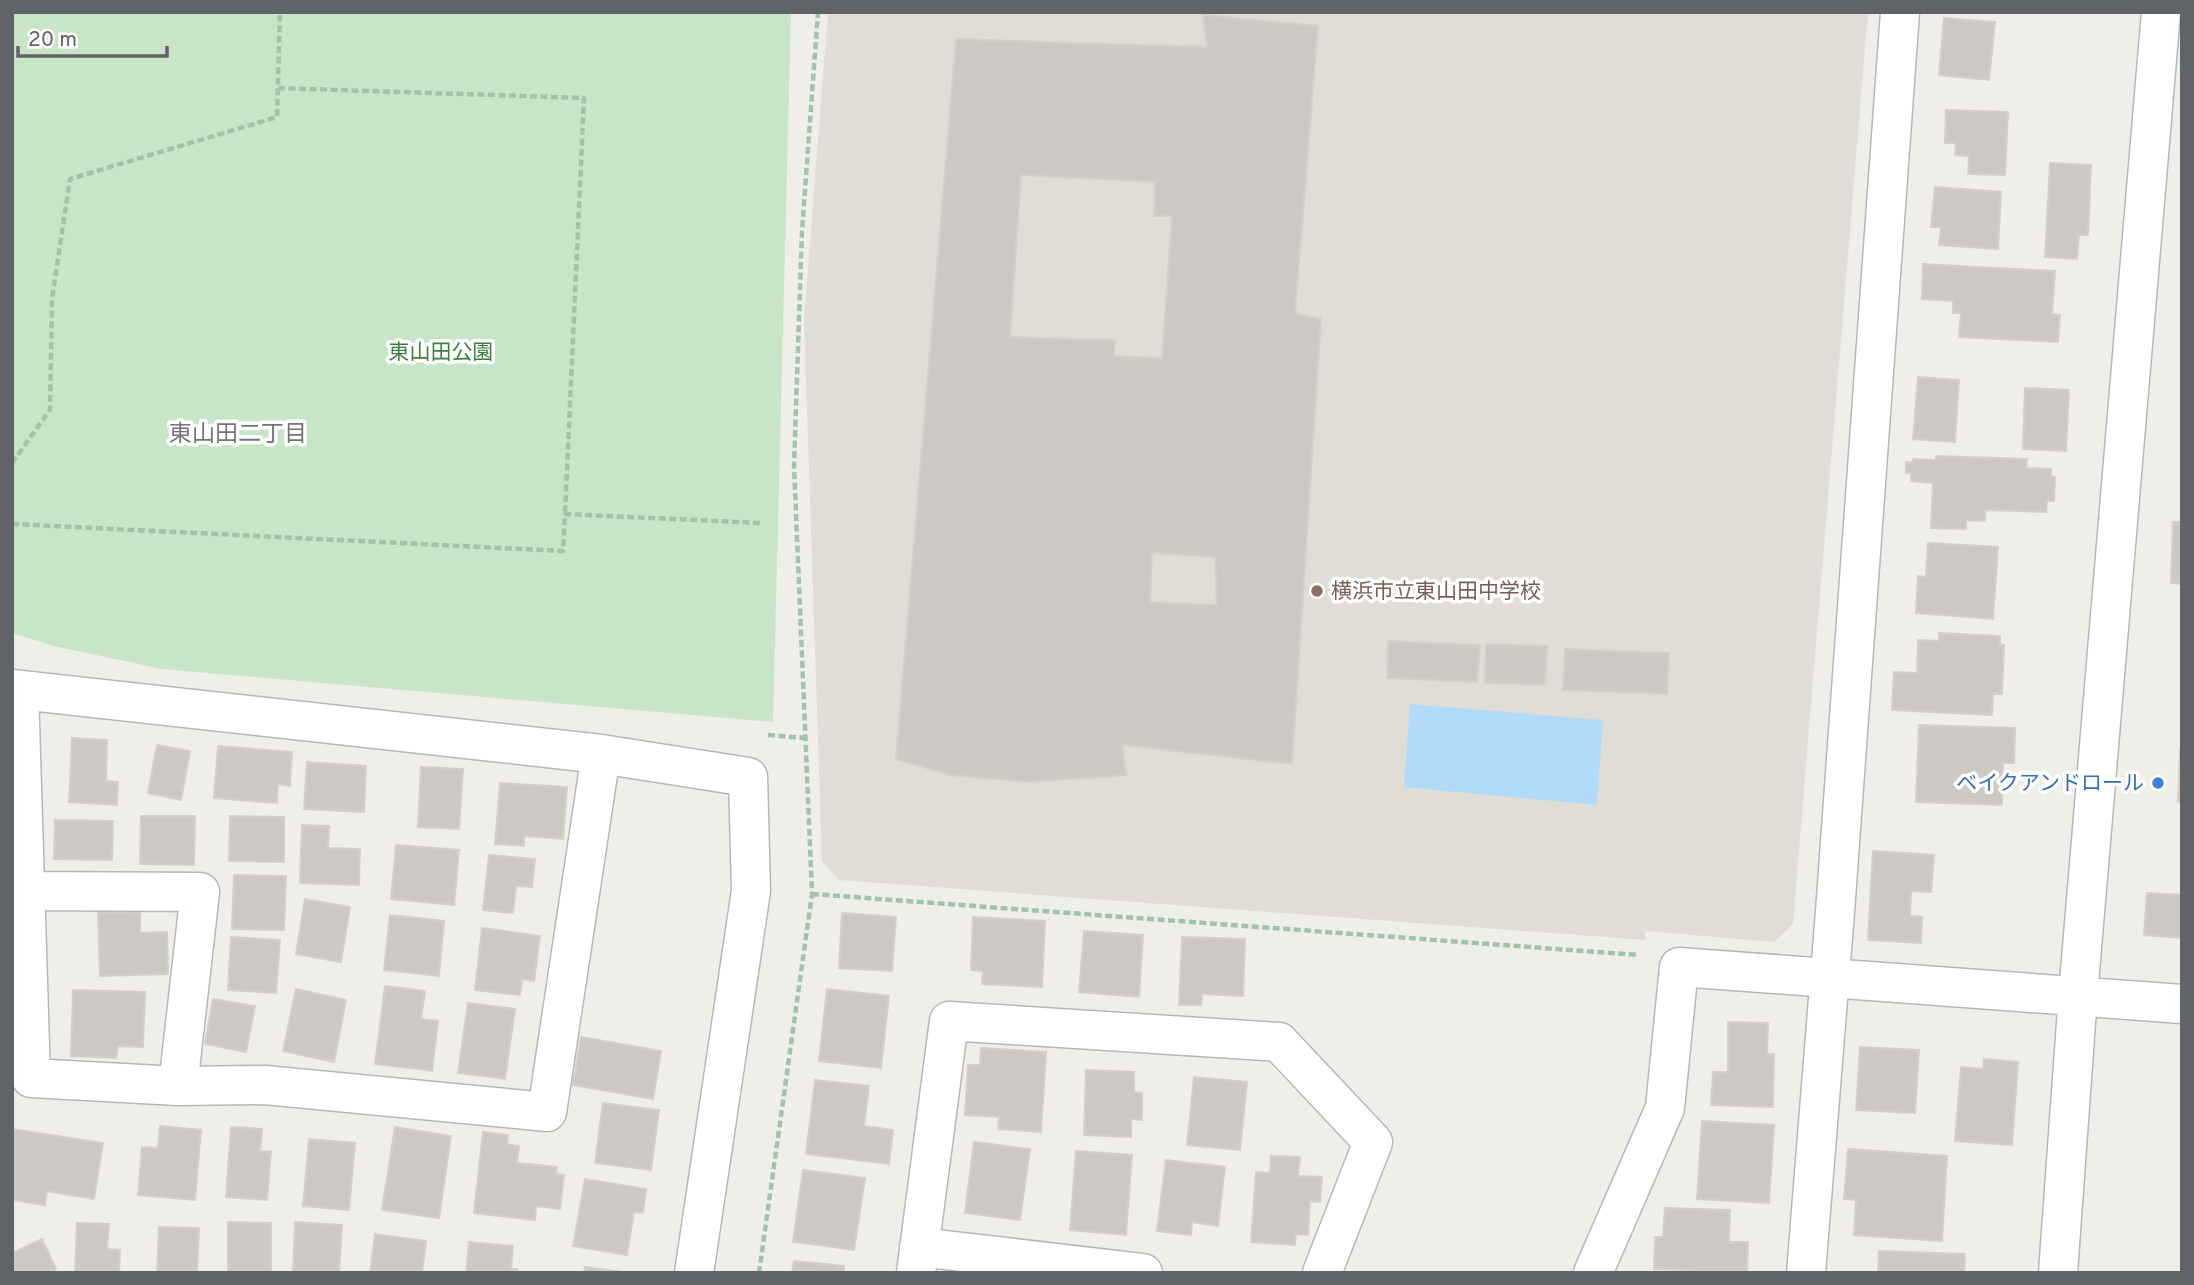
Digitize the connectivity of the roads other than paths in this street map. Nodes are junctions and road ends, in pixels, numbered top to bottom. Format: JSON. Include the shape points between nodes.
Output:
{"nodes":[{"id":1,"x":1900,"y":12,"type":"edge"},
{"id":2,"x":2161,"y":12,"type":"edge"},
{"id":3,"x":15,"y":689,"type":"edge"},
{"id":4,"x":601,"y":754,"type":"junction"},
{"id":5,"x":27,"y":891,"type":"junction"},
{"id":6,"x":1830,"y":977,"type":"junction"},
{"id":7,"x":2078,"y":995,"type":"junction"},
{"id":8,"x":2182,"y":1004,"type":"edge"},
{"id":9,"x":178,"y":1086,"type":"junction"},
{"id":10,"x":917,"y":1260,"type":"edge"},
{"id":11,"x":2059,"y":1272,"type":"edge"},
{"id":12,"x":694,"y":1273,"type":"edge"},
{"id":13,"x":1143,"y":1273,"type":"edge"},
{"id":14,"x":1322,"y":1273,"type":"edge"},
{"id":15,"x":1593,"y":1273,"type":"edge"},
{"id":16,"x":1806,"y":1273,"type":"edge"}],
"edges":[{"from":1,"to":6,"type":"street"},
{"from":2,"to":7,"type":"street"},
{"from":3,"to":4,"type":"street"},
{"from":3,"to":5,"type":"street"},
{"from":4,"to":9,"type":"street","via":[[547,1112],[265,1085]]},
{"from":4,"to":12,"type":"street","via":[[748,777],[751,891]]},
{"from":5,"to":9,"type":"street","via":[[31,1078]]},
{"from":5,"to":9,"type":"street","via":[[200,892]]},
{"from":6,"to":7,"type":"street"},
{"from":6,"to":15,"type":"street","via":[[1679,967],[1665,1108]]},
{"from":6,"to":16,"type":"street"},
{"from":7,"to":8,"type":"street"},
{"from":7,"to":11,"type":"street"},
{"from":10,"to":13,"type":"street"},
{"from":10,"to":14,"type":"street","via":[[949,1021],[1279,1042],[1373,1142]]}]}
